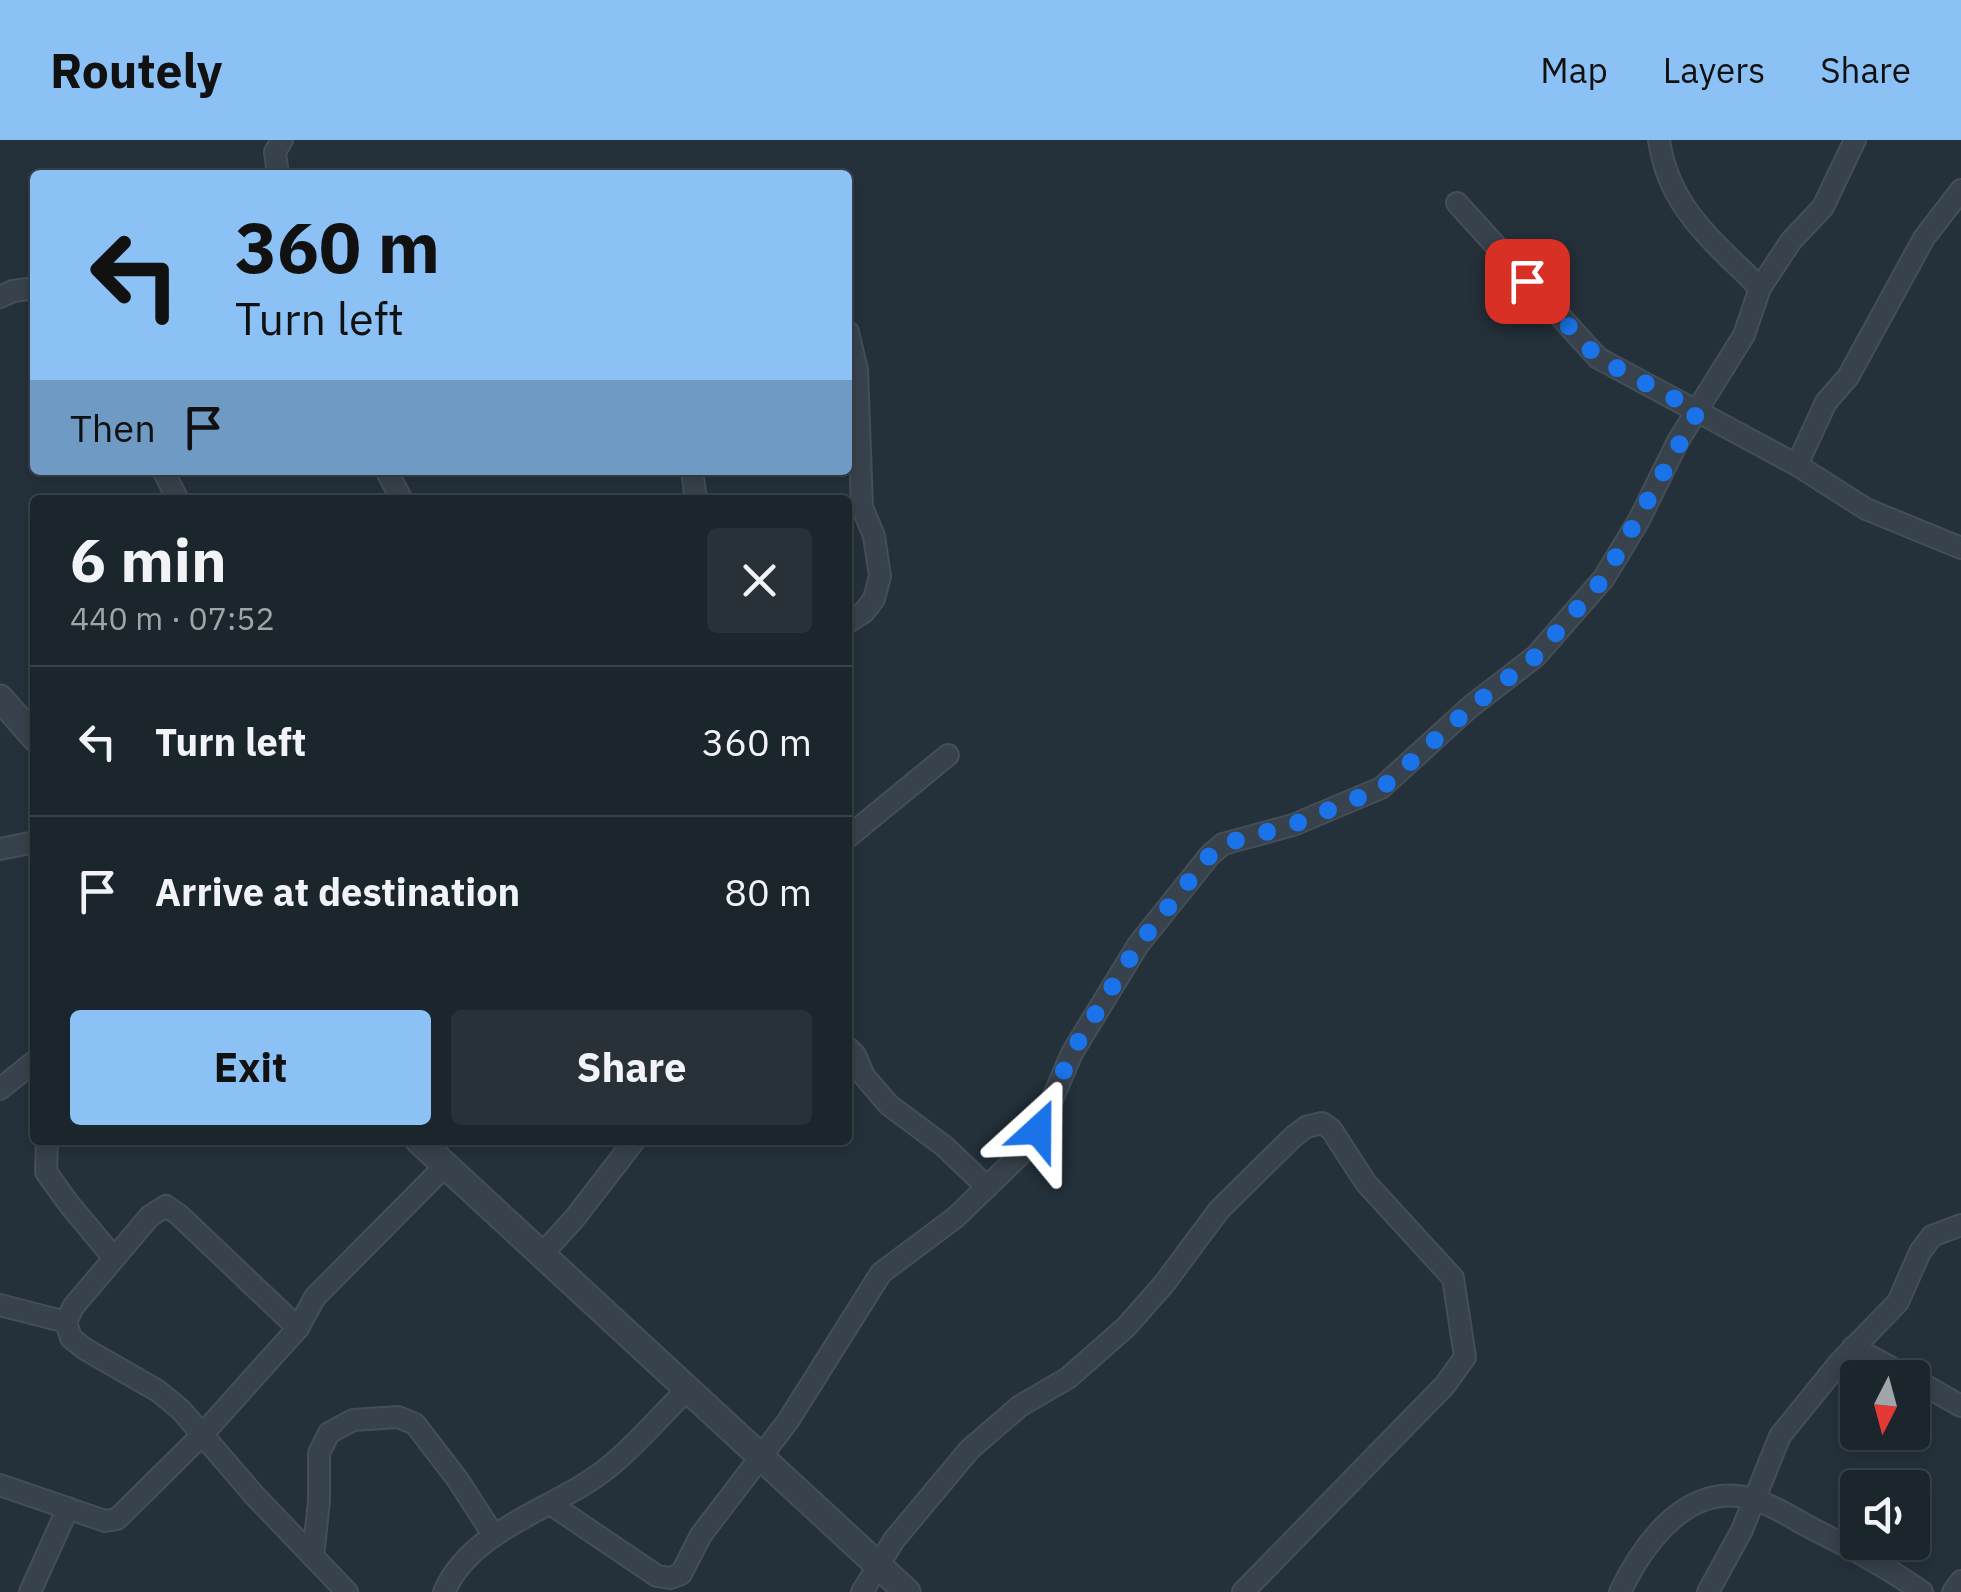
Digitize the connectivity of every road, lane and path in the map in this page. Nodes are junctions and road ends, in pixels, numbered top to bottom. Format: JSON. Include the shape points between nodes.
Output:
{"nodes":[{"id":1,"x":282,"y":140,"type":"edge"},
{"id":2,"x":1659,"y":140,"type":"edge"},
{"id":3,"x":1855,"y":140,"type":"edge"},
{"id":4,"x":277,"y":170,"type":"edge"},
{"id":5,"x":1961,"y":190,"type":"edge"},
{"id":6,"x":1457,"y":203,"type":"dead end"},
{"id":7,"x":30,"y":288,"type":"edge"},
{"id":8,"x":1760,"y":288,"type":"junction"},
{"id":9,"x":0,"y":297,"type":"edge"},
{"id":10,"x":852,"y":353,"type":"edge"},
{"id":11,"x":1698,"y":411,"type":"junction"},
{"id":12,"x":1797,"y":466,"type":"junction"},
{"id":13,"x":1961,"y":548,"type":"edge"},
{"id":14,"x":852,"y":620,"type":"edge"},
{"id":15,"x":0,"y":698,"type":"edge"},
{"id":16,"x":30,"y":732,"type":"edge"},
{"id":17,"x":948,"y":756,"type":"dead end"},
{"id":18,"x":852,"y":834,"type":"edge"},
{"id":19,"x":30,"y":843,"type":"edge"},
{"id":20,"x":0,"y":849,"type":"edge"},
{"id":21,"x":852,"y":1053,"type":"edge"},
{"id":22,"x":30,"y":1066,"type":"edge"},
{"id":23,"x":0,"y":1088,"type":"edge"},
{"id":24,"x":46,"y":1145,"type":"edge"},
{"id":25,"x":423,"y":1145,"type":"edge"},
{"id":26,"x":631,"y":1145,"type":"edge"},
{"id":27,"x":445,"y":1166,"type":"junction"},
{"id":28,"x":987,"y":1187,"type":"junction"},
{"id":29,"x":1961,"y":1225,"type":"edge"},
{"id":30,"x":541,"y":1255,"type":"junction"},
{"id":31,"x":114,"y":1258,"type":"junction"},
{"id":32,"x":0,"y":1305,"type":"edge"},
{"id":33,"x":66,"y":1322,"type":"junction"},
{"id":34,"x":298,"y":1328,"type":"junction"},
{"id":35,"x":1853,"y":1347,"type":"junction"},
{"id":36,"x":1878,"y":1360,"type":"edge"},
{"id":37,"x":1930,"y":1388,"type":"edge"},
{"id":38,"x":688,"y":1389,"type":"junction"},
{"id":39,"x":1961,"y":1406,"type":"edge"},
{"id":40,"x":202,"y":1434,"type":"junction"},
{"id":41,"x":762,"y":1458,"type":"junction"},
{"id":42,"x":0,"y":1485,"type":"edge"},
{"id":43,"x":1754,"y":1499,"type":"junction"},
{"id":44,"x":552,"y":1505,"type":"junction"},
{"id":45,"x":68,"y":1508,"type":"junction"},
{"id":46,"x":494,"y":1536,"type":"junction"},
{"id":47,"x":313,"y":1556,"type":"junction"},
{"id":48,"x":876,"y":1564,"type":"junction"},
{"id":49,"x":1961,"y":1581,"type":"edge"},
{"id":50,"x":30,"y":1592,"type":"edge"},
{"id":51,"x":347,"y":1592,"type":"edge"},
{"id":52,"x":444,"y":1592,"type":"edge"},
{"id":53,"x":862,"y":1592,"type":"edge"},
{"id":54,"x":907,"y":1592,"type":"edge"},
{"id":55,"x":1243,"y":1592,"type":"edge"},
{"id":56,"x":1620,"y":1592,"type":"edge"},
{"id":57,"x":1708,"y":1592,"type":"edge"},
{"id":58,"x":1922,"y":1592,"type":"edge"},
{"id":59,"x":1953,"y":1592,"type":"edge"}],
"edges":[{"from":1,"to":4,"type":"street","via":[[274,152]]},
{"from":2,"to":8,"type":"street","via":[[1680,205]]},
{"from":3,"to":8,"type":"street","via":[[1823,207]]},
{"from":5,"to":12,"type":"street","via":[[1924,238],[1848,377],[1826,402]]},
{"from":6,"to":11,"type":"street","via":[[1598,358]]},
{"from":7,"to":9,"type":"street"},
{"from":8,"to":11,"type":"street","via":[[1744,335]]},
{"from":10,"to":14,"type":"street","via":[[862,507],[880,576],[874,600]]},
{"from":11,"to":12,"type":"street"},
{"from":11,"to":28,"type":"street","via":[[1604,578],[1536,656],[1382,788],[1292,825],[1223,844],[1210,855],[1138,945],[1072,1052],[1032,1140]]},
{"from":12,"to":13,"type":"street","via":[[1866,509]]},
{"from":15,"to":16,"type":"street"},
{"from":17,"to":18,"type":"street"},
{"from":19,"to":20,"type":"street"},
{"from":21,"to":28,"type":"street","via":[[889,1105]]},
{"from":22,"to":23,"type":"street"},
{"from":24,"to":31,"type":"street","via":[[46,1172]]},
{"from":25,"to":27,"type":"street"},
{"from":26,"to":30,"type":"street"},
{"from":27,"to":30,"type":"street"},
{"from":27,"to":34,"type":"street","via":[[315,1297]]},
{"from":28,"to":41,"type":"street","via":[[881,1273]]},
{"from":29,"to":35,"type":"street","via":[[1932,1236],[1898,1302]]},
{"from":30,"to":38,"type":"street"},
{"from":31,"to":33,"type":"street"},
{"from":31,"to":34,"type":"street","via":[[166,1206]]},
{"from":32,"to":33,"type":"street"},
{"from":33,"to":40,"type":"street","via":[[71,1338],[158,1392]]},
{"from":34,"to":40,"type":"street"},
{"from":35,"to":36,"type":"street"},
{"from":35,"to":43,"type":"street","via":[[1780,1436]]},
{"from":37,"to":39,"type":"street"},
{"from":38,"to":41,"type":"street"},
{"from":38,"to":44,"type":"street","via":[[609,1467]]},
{"from":40,"to":45,"type":"street","via":[[118,1520]]},
{"from":40,"to":47,"type":"street"},
{"from":41,"to":44,"type":"street","via":[[701,1535],[681,1574],[670,1578]]},
{"from":41,"to":48,"type":"street"},
{"from":42,"to":45,"type":"street"},
{"from":43,"to":56,"type":"street","via":[[1724,1495],[1670,1519]]},
{"from":43,"to":57,"type":"street"},
{"from":43,"to":58,"type":"street"},
{"from":44,"to":46,"type":"street"},
{"from":45,"to":50,"type":"street"},
{"from":46,"to":47,"type":"street","via":[[415,1424],[398,1417],[354,1420],[330,1433],[318,1453]]},
{"from":46,"to":52,"type":"street","via":[[472,1551]]},
{"from":47,"to":51,"type":"street"},
{"from":48,"to":53,"type":"street"},
{"from":48,"to":54,"type":"street"},
{"from":48,"to":55,"type":"street","via":[[970,1449],[1126,1328],[1219,1210],[1293,1136],[1322,1123],[1366,1183],[1453,1278],[1465,1357]]},
{"from":49,"to":59,"type":"street"}]}
